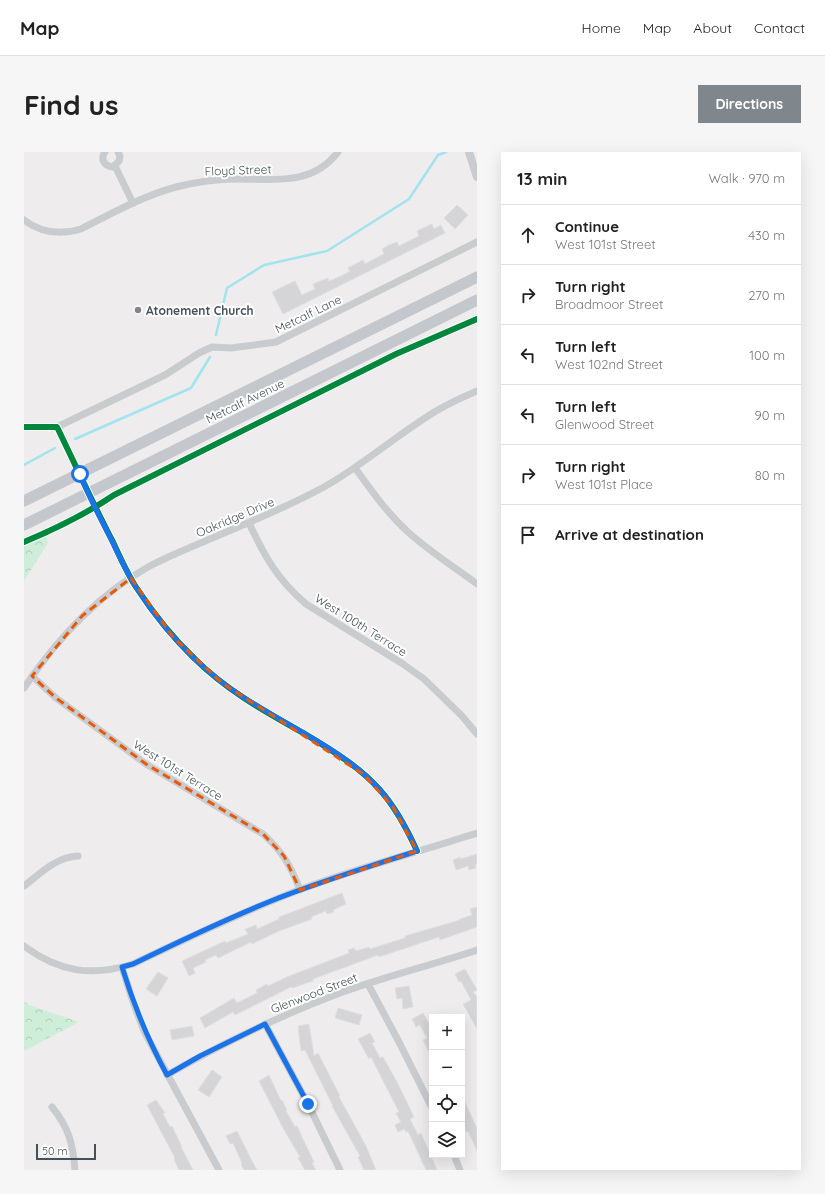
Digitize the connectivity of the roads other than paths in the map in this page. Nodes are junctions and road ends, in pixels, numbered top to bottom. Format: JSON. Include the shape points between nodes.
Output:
{"nodes":[{"id":1,"x":105,"y":152,"type":"edge"},
{"id":2,"x":118,"y":152,"type":"edge"},
{"id":3,"x":338,"y":152,"type":"edge"},
{"id":4,"x":469,"y":152,"type":"edge"},
{"id":5,"x":115,"y":166,"type":"junction"},
{"id":6,"x":477,"y":177,"type":"edge"},
{"id":7,"x":133,"y":203,"type":"junction"},
{"id":8,"x":24,"y":220,"type":"edge"},
{"id":9,"x":477,"y":242,"type":"edge"},
{"id":10,"x":477,"y":277,"type":"edge"},
{"id":11,"x":477,"y":300,"type":"edge"},
{"id":12,"x":477,"y":391,"type":"edge"},
{"id":13,"x":24,"y":427,"type":"edge"},
{"id":14,"x":58,"y":428,"type":"junction"},
{"id":15,"x":355,"y":468,"type":"junction"},
{"id":16,"x":80,"y":474,"type":"junction"},
{"id":17,"x":88,"y":494,"type":"junction"},
{"id":18,"x":24,"y":501,"type":"edge"},
{"id":19,"x":249,"y":523,"type":"junction"},
{"id":20,"x":24,"y":525,"type":"edge"},
{"id":21,"x":131,"y":578,"type":"junction"},
{"id":22,"x":477,"y":584,"type":"edge"},
{"id":23,"x":32,"y":676,"type":"junction"},
{"id":24,"x":24,"y":688,"type":"edge"},
{"id":25,"x":477,"y":734,"type":"edge"},
{"id":26,"x":477,"y":833,"type":"edge"},
{"id":27,"x":417,"y":851,"type":"junction"},
{"id":28,"x":78,"y":856,"type":"dead end"},
{"id":29,"x":24,"y":886,"type":"edge"},
{"id":30,"x":300,"y":890,"type":"junction"},
{"id":31,"x":24,"y":946,"type":"edge"},
{"id":32,"x":477,"y":951,"type":"edge"},
{"id":33,"x":122,"y":967,"type":"junction"},
{"id":34,"x":368,"y":984,"type":"junction"},
{"id":35,"x":265,"y":1024,"type":"junction"},
{"id":36,"x":167,"y":1075,"type":"junction"},
{"id":37,"x":429,"y":1102,"type":"edge"},
{"id":38,"x":52,"y":1107,"type":"dead end"},
{"id":39,"x":455,"y":1158,"type":"edge"},
{"id":40,"x":75,"y":1170,"type":"edge"},
{"id":41,"x":219,"y":1170,"type":"edge"},
{"id":42,"x":340,"y":1170,"type":"edge"},
{"id":43,"x":460,"y":1170,"type":"edge"}],
"edges":[{"from":1,"to":5,"type":"street","via":[[105,164]]},
{"from":2,"to":5,"type":"street","via":[[120,158]]},
{"from":3,"to":7,"type":"street","name":"Floyd Street","via":[[326,164],[301,177],[285,180],[236,179],[200,182],[177,187]]},
{"from":4,"to":6,"type":"street"},
{"from":5,"to":7,"type":"street"},
{"from":7,"to":8,"type":"street","name":"Floyd Street","via":[[71,232],[46,231]]},
{"from":9,"to":14,"type":"street","name":"Metcalf Lane","via":[[276,342],[231,348],[212,347],[165,375]]},
{"from":10,"to":16,"type":"main road","name":"Metcalf Avenue"},
{"from":11,"to":17,"type":"main road","name":"Metcalf Avenue"},
{"from":12,"to":15,"type":"street","name":"Oakridge Drive","via":[[436,411]]},
{"from":13,"to":14,"type":"street"},
{"from":14,"to":16,"type":"street"},
{"from":15,"to":19,"type":"street","name":"Oakridge Drive","via":[[293,503]]},
{"from":15,"to":22,"type":"street","via":[[387,510],[407,531]]},
{"from":16,"to":17,"type":"street"},
{"from":16,"to":18,"type":"main road","name":"Metcalf Avenue"},
{"from":17,"to":20,"type":"main road","name":"Metcalf Avenue"},
{"from":17,"to":21,"type":"street"},
{"from":19,"to":21,"type":"street","name":"Oakridge Drive","via":[[158,562]]},
{"from":19,"to":25,"type":"street","name":"West 100th Terrace","via":[[270,565],[293,593],[306,604],[424,679]]},
{"from":21,"to":23,"type":"street","name":"Oakridge Drive","via":[[99,600],[82,616]]},
{"from":21,"to":27,"type":"street","via":[[173,637],[222,683],[345,759],[364,774],[394,807]]},
{"from":23,"to":24,"type":"street","name":"Oakridge Drive"},
{"from":23,"to":30,"type":"street","name":"West 101st Terrace","via":[[56,698],[146,764],[263,834],[284,856]]},
{"from":26,"to":27,"type":"street"},
{"from":27,"to":30,"type":"street"},
{"from":28,"to":29,"type":"street","via":[[69,856],[56,862]]},
{"from":30,"to":33,"type":"street"},
{"from":31,"to":33,"type":"street","via":[[46,961],[79,971]]},
{"from":32,"to":34,"type":"street","name":"Glenwood Street"},
{"from":33,"to":36,"type":"street","via":[[144,1031]]},
{"from":34,"to":35,"type":"street","name":"Glenwood Street"},
{"from":34,"to":37,"type":"street"},
{"from":35,"to":36,"type":"street","name":"Glenwood Street"},
{"from":35,"to":42,"type":"street"},
{"from":36,"to":41,"type":"street"},
{"from":38,"to":40,"type":"street","via":[[69,1133]]},
{"from":39,"to":43,"type":"street"}]}
